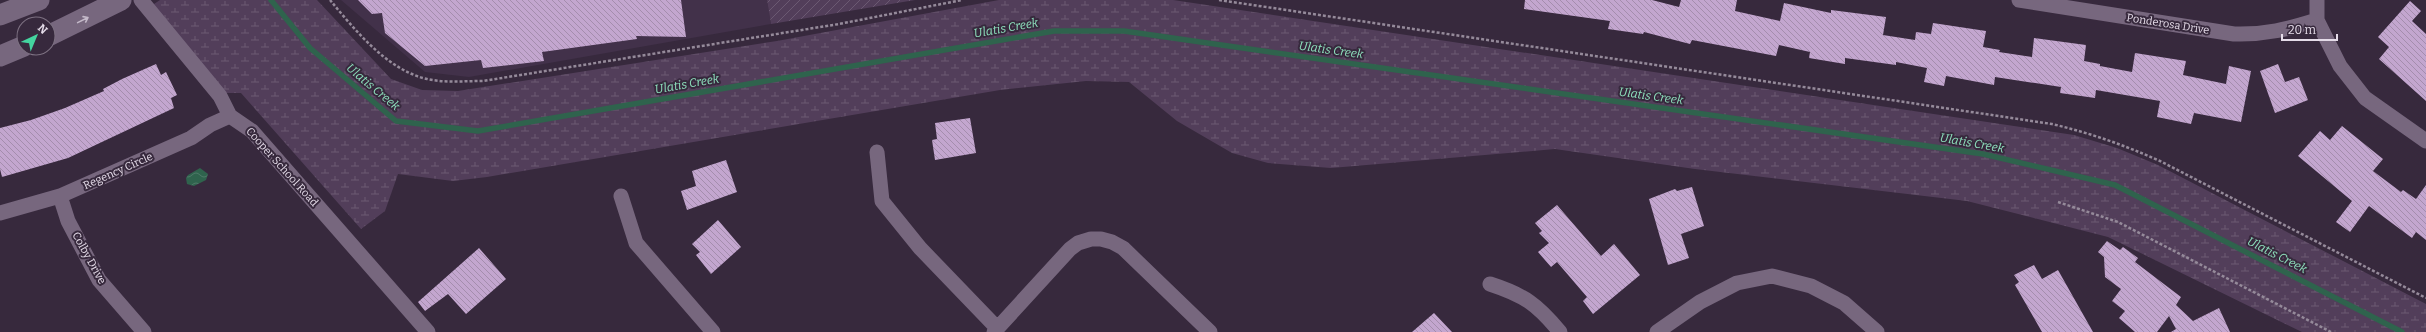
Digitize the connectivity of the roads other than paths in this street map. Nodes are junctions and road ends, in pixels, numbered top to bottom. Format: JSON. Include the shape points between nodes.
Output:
{"nodes":[{"id":1,"x":39,"y":0,"type":"edge"},
{"id":2,"x":121,"y":0,"type":"edge"},
{"id":3,"x":141,"y":0,"type":"edge"},
{"id":4,"x":2019,"y":0,"type":"edge"},
{"id":5,"x":2317,"y":0,"type":"edge"},
{"id":6,"x":2071,"y":4,"type":"edge"},
{"id":7,"x":0,"y":16,"type":"edge"},
{"id":8,"x":2318,"y":20,"type":"junction"},
{"id":9,"x":56,"y":32,"type":"edge"},
{"id":10,"x":16,"y":49,"type":"edge"},
{"id":11,"x":0,"y":56,"type":"edge"},
{"id":12,"x":230,"y":116,"type":"junction"},
{"id":13,"x":2426,"y":141,"type":"edge"},
{"id":14,"x":877,"y":152,"type":"dead end"},
{"id":15,"x":60,"y":196,"type":"junction"},
{"id":16,"x":621,"y":196,"type":"dead end"},
{"id":17,"x":0,"y":213,"type":"edge"},
{"id":18,"x":1490,"y":284,"type":"dead end"},
{"id":19,"x":995,"y":330,"type":"edge"},
{"id":20,"x":144,"y":332,"type":"edge"},
{"id":21,"x":428,"y":332,"type":"edge"},
{"id":22,"x":713,"y":332,"type":"edge"},
{"id":23,"x":1210,"y":332,"type":"edge"},
{"id":24,"x":1560,"y":332,"type":"edge"},
{"id":25,"x":1657,"y":332,"type":"edge"},
{"id":26,"x":1876,"y":332,"type":"edge"}],
"edges":[{"from":1,"to":7,"type":"main road"},
{"from":9,"to":2,"type":"main road","one_way":true},
{"from":3,"to":12,"type":"street","name":"Cooper School Road","via":[[220,96]]},
{"from":4,"to":6,"type":"street","name":"Ponderosa Drive"},
{"from":5,"to":8,"type":"street"},
{"from":6,"to":8,"type":"street","name":"Ponderosa Drive","via":[[2234,34],[2282,31]]},
{"from":8,"to":13,"type":"street","via":[[2340,66],[2365,98]]},
{"from":10,"to":11,"type":"main road"},
{"from":12,"to":15,"type":"street","name":"Regency Circle","via":[[191,138]]},
{"from":12,"to":21,"type":"street","name":"Cooper School Road","via":[[252,131]]},
{"from":14,"to":19,"type":"street","via":[[882,200],[920,248]]},
{"from":15,"to":17,"type":"street","name":"Regency Circle"},
{"from":15,"to":20,"type":"street","name":"Colby Drive","via":[[68,221],[99,280]]},
{"from":16,"to":22,"type":"street","via":[[636,243]]},
{"from":18,"to":24,"type":"street","via":[[1518,293],[1546,315]]},
{"from":19,"to":23,"type":"street","via":[[1078,243],[1101,239],[1123,248]]},
{"from":25,"to":26,"type":"street","via":[[1700,302],[1737,283],[1772,276],[1811,286],[1844,303]]}]}
